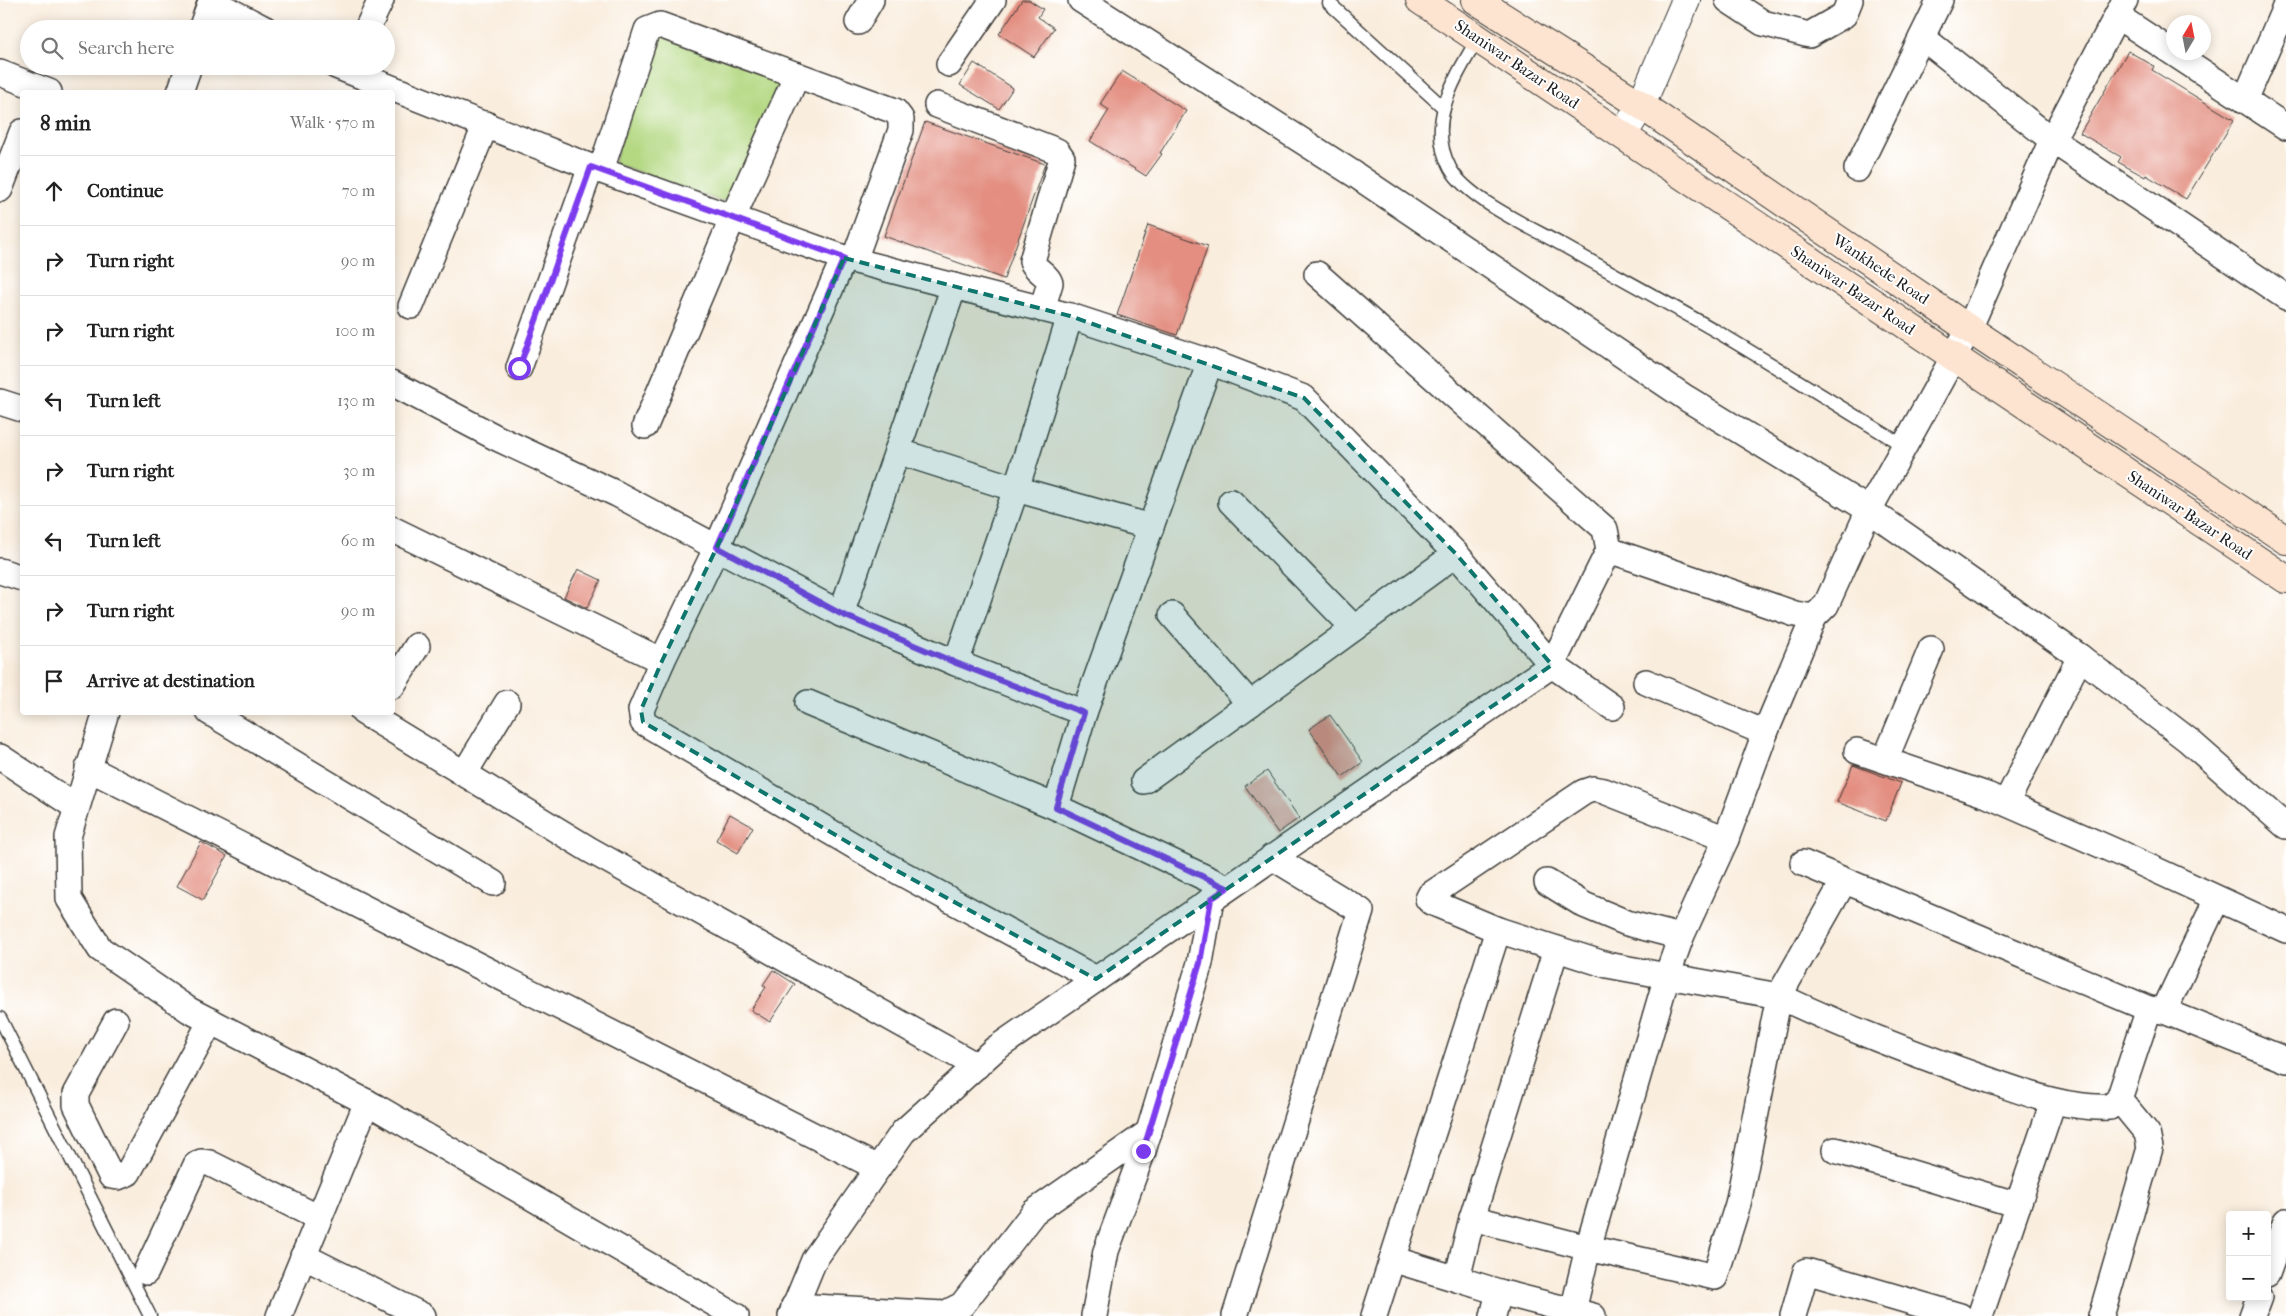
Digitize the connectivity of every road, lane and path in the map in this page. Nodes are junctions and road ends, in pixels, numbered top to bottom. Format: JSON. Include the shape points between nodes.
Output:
{"nodes":[{"id":1,"x":381,"y":0,"type":"edge"},
{"id":2,"x":871,"y":0,"type":"edge"},
{"id":3,"x":993,"y":0,"type":"edge"},
{"id":4,"x":1081,"y":0,"type":"edge"},
{"id":5,"x":1420,"y":0,"type":"edge"},
{"id":6,"x":1476,"y":0,"type":"edge"},
{"id":7,"x":1686,"y":0,"type":"edge"},
{"id":8,"x":1728,"y":0,"type":"edge"},
{"id":9,"x":1850,"y":0,"type":"edge"},
{"id":10,"x":1940,"y":0,"type":"edge"},
{"id":11,"x":215,"y":1,"type":"edge"},
{"id":12,"x":1329,"y":3,"type":"dead end"},
{"id":13,"x":2286,"y":5,"type":"edge"},
{"id":14,"x":2121,"y":8,"type":"edge"},
{"id":15,"x":206,"y":20,"type":"edge"},
{"id":16,"x":248,"y":20,"type":"edge"},
{"id":17,"x":371,"y":20,"type":"edge"},
{"id":18,"x":858,"y":22,"type":"dead end"},
{"id":19,"x":1922,"y":37,"type":"junction"},
{"id":20,"x":1478,"y":38,"type":"junction"},
{"id":21,"x":949,"y":64,"type":"dead end"},
{"id":22,"x":0,"y":73,"type":"edge"},
{"id":23,"x":185,"y":75,"type":"edge"},
{"id":24,"x":346,"y":75,"type":"edge"},
{"id":25,"x":797,"y":75,"type":"junction"},
{"id":26,"x":40,"y":90,"type":"edge"},
{"id":27,"x":181,"y":90,"type":"edge"},
{"id":28,"x":389,"y":90,"type":"edge"},
{"id":29,"x":395,"y":92,"type":"edge"},
{"id":30,"x":2245,"y":100,"type":"junction"},
{"id":31,"x":937,"y":105,"type":"dead end"},
{"id":32,"x":1641,"y":105,"type":"junction"},
{"id":33,"x":1444,"y":108,"type":"junction"},
{"id":34,"x":486,"y":124,"type":"junction"},
{"id":35,"x":2286,"y":127,"type":"edge"},
{"id":36,"x":1623,"y":135,"type":"junction"},
{"id":37,"x":20,"y":137,"type":"edge"},
{"id":38,"x":2052,"y":140,"type":"junction"},
{"id":39,"x":596,"y":168,"type":"junction"},
{"id":40,"x":1857,"y":169,"type":"dead end"},
{"id":41,"x":0,"y":190,"type":"edge"},
{"id":42,"x":733,"y":217,"type":"junction"},
{"id":43,"x":849,"y":259,"type":"junction"},
{"id":44,"x":1317,"y":274,"type":"dead end"},
{"id":45,"x":954,"y":286,"type":"junction"},
{"id":46,"x":2286,"y":296,"type":"edge"},
{"id":47,"x":411,"y":306,"type":"dead end"},
{"id":48,"x":1042,"y":309,"type":"junction"},
{"id":49,"x":1070,"y":316,"type":"junction"},
{"id":50,"x":1969,"y":329,"type":"junction"},
{"id":51,"x":1954,"y":358,"type":"junction"},
{"id":52,"x":1210,"y":362,"type":"junction"},
{"id":53,"x":519,"y":368,"type":"dead end"},
{"id":54,"x":395,"y":385,"type":"edge"},
{"id":55,"x":0,"y":402,"type":"edge"},
{"id":56,"x":20,"y":408,"type":"edge"},
{"id":57,"x":645,"y":426,"type":"dead end"},
{"id":58,"x":1904,"y":446,"type":"junction"},
{"id":59,"x":897,"y":451,"type":"junction"},
{"id":60,"x":1016,"y":489,"type":"junction"},
{"id":61,"x":1231,"y":502,"type":"dead end"},
{"id":62,"x":1869,"y":510,"type":"junction"},
{"id":63,"x":1152,"y":527,"type":"junction"},
{"id":64,"x":395,"y":530,"type":"edge"},
{"id":65,"x":2286,"y":540,"type":"edge"},
{"id":66,"x":717,"y":547,"type":"junction"},
{"id":67,"x":1609,"y":550,"type":"junction"},
{"id":68,"x":1456,"y":554,"type":"junction"},
{"id":69,"x":0,"y":571,"type":"edge"},
{"id":70,"x":20,"y":577,"type":"edge"},
{"id":71,"x":2286,"y":579,"type":"edge"},
{"id":72,"x":841,"y":614,"type":"junction"},
{"id":73,"x":1172,"y":615,"type":"dead end"},
{"id":74,"x":1814,"y":617,"type":"junction"},
{"id":75,"x":1354,"y":628,"type":"junction"},
{"id":76,"x":417,"y":646,"type":"dead end"},
{"id":77,"x":1931,"y":649,"type":"dead end"},
{"id":78,"x":2080,"y":657,"type":"junction"},
{"id":79,"x":662,"y":661,"type":"junction"},
{"id":80,"x":956,"y":663,"type":"junction"},
{"id":81,"x":1552,"y":665,"type":"junction"},
{"id":82,"x":395,"y":681,"type":"edge"},
{"id":83,"x":1646,"y":682,"type":"dead end"},
{"id":84,"x":506,"y":703,"type":"dead end"},
{"id":85,"x":808,"y":703,"type":"dead end"},
{"id":86,"x":1250,"y":704,"type":"junction"},
{"id":87,"x":1612,"y":707,"type":"dead end"},
{"id":88,"x":1084,"y":713,"type":"junction"},
{"id":89,"x":105,"y":715,"type":"edge"},
{"id":90,"x":213,"y":715,"type":"edge"},
{"id":91,"x":373,"y":715,"type":"edge"},
{"id":92,"x":1765,"y":733,"type":"junction"},
{"id":93,"x":1857,"y":751,"type":"dead end"},
{"id":94,"x":0,"y":756,"type":"edge"},
{"id":95,"x":1885,"y":760,"type":"junction"},
{"id":96,"x":88,"y":768,"type":"junction"},
{"id":97,"x":464,"y":774,"type":"junction"},
{"id":98,"x":1144,"y":781,"type":"dead end"},
{"id":99,"x":2006,"y":803,"type":"junction"},
{"id":100,"x":76,"y":807,"type":"junction"},
{"id":101,"x":1056,"y":807,"type":"junction"},
{"id":102,"x":2286,"y":826,"type":"edge"},
{"id":103,"x":1726,"y":839,"type":"junction"},
{"id":104,"x":1272,"y":857,"type":"junction"},
{"id":105,"x":1803,"y":863,"type":"dead end"},
{"id":106,"x":1844,"y":881,"type":"junction"},
{"id":107,"x":1547,"y":882,"type":"dead end"},
{"id":108,"x":492,"y":883,"type":"dead end"},
{"id":109,"x":1219,"y":894,"type":"junction"},
{"id":110,"x":2217,"y":899,"type":"junction"},
{"id":111,"x":1498,"y":930,"type":"junction"},
{"id":112,"x":2286,"y":930,"type":"edge"},
{"id":113,"x":1681,"y":937,"type":"junction"},
{"id":114,"x":1556,"y":949,"type":"junction"},
{"id":115,"x":1666,"y":976,"type":"junction"},
{"id":116,"x":1096,"y":979,"type":"junction"},
{"id":117,"x":1779,"y":996,"type":"junction"},
{"id":118,"x":2157,"y":1010,"type":"junction"},
{"id":119,"x":0,"y":1018,"type":"edge"},
{"id":120,"x":116,"y":1021,"type":"dead end"},
{"id":121,"x":211,"y":1021,"type":"junction"},
{"id":122,"x":2286,"y":1060,"type":"edge"},
{"id":123,"x":977,"y":1066,"type":"junction"},
{"id":124,"x":2119,"y":1099,"type":"junction"},
{"id":125,"x":367,"y":1102,"type":"junction"},
{"id":126,"x":2054,"y":1102,"type":"junction"},
{"id":127,"x":1149,"y":1132,"type":"junction"},
{"id":128,"x":1835,"y":1150,"type":"dead end"},
{"id":129,"x":878,"y":1168,"type":"junction"},
{"id":130,"x":2018,"y":1205,"type":"junction"},
{"id":131,"x":319,"y":1218,"type":"junction"},
{"id":132,"x":1472,"y":1218,"type":"junction"},
{"id":133,"x":2286,"y":1221,"type":"edge"},
{"id":134,"x":1588,"y":1248,"type":"junction"},
{"id":135,"x":303,"y":1256,"type":"junction"},
{"id":136,"x":1392,"y":1259,"type":"junction"},
{"id":137,"x":2271,"y":1263,"type":"edge"},
{"id":138,"x":146,"y":1272,"type":"dead end"},
{"id":139,"x":1457,"y":1279,"type":"junction"},
{"id":140,"x":1500,"y":1292,"type":"junction"},
{"id":141,"x":2258,"y":1301,"type":"edge"},
{"id":142,"x":793,"y":1311,"type":"edge"},
{"id":143,"x":1583,"y":1314,"type":"edge"},
{"id":144,"x":944,"y":1315,"type":"edge"},
{"id":145,"x":150,"y":1316,"type":"edge"},
{"id":146,"x":279,"y":1316,"type":"edge"},
{"id":147,"x":423,"y":1316,"type":"edge"},
{"id":148,"x":736,"y":1316,"type":"edge"},
{"id":149,"x":1094,"y":1316,"type":"edge"},
{"id":150,"x":1235,"y":1316,"type":"edge"},
{"id":151,"x":1374,"y":1316,"type":"edge"},
{"id":152,"x":1493,"y":1316,"type":"edge"},
{"id":153,"x":1793,"y":1316,"type":"edge"},
{"id":154,"x":1960,"y":1316,"type":"edge"},
{"id":155,"x":1980,"y":1316,"type":"edge"},
{"id":156,"x":2101,"y":1316,"type":"edge"},
{"id":157,"x":2252,"y":1316,"type":"edge"}],
"edges":[{"from":1,"to":17,"type":"street"},
{"from":2,"to":18,"type":"street"},
{"from":3,"to":21,"type":"street"},
{"from":4,"to":62,"type":"street","via":[[1354,174],[1686,398]]},
{"from":5,"to":20,"type":"main road","name":"Shaniwar Bazar Road"},
{"from":6,"to":32,"type":"main road","name":"Wankhede Road"},
{"from":7,"to":32,"type":"street"},
{"from":8,"to":9,"type":"street","via":[[1762,24],[1809,35],[1844,15]]},
{"from":10,"to":19,"type":"street"},
{"from":11,"to":15,"type":"street"},
{"from":11,"to":16,"type":"street"},
{"from":12,"to":33,"type":"lane"},
{"from":13,"to":30,"type":"street"},
{"from":14,"to":30,"type":"street"},
{"from":14,"to":38,"type":"street"},
{"from":19,"to":38,"type":"street"},
{"from":19,"to":40,"type":"street"},
{"from":20,"to":33,"type":"lane","via":[[1447,94]]},
{"from":20,"to":36,"type":"main road","name":"Shaniwar Bazar Road"},
{"from":22,"to":26,"type":"street"},
{"from":23,"to":27,"type":"street"},
{"from":24,"to":28,"type":"street"},
{"from":25,"to":39,"type":"street","via":[[660,25],[652,26],[647,30]]},
{"from":25,"to":42,"type":"street"},
{"from":25,"to":43,"type":"street","via":[[895,110],[901,119],[901,130]]},
{"from":29,"to":34,"type":"street"},
{"from":30,"to":35,"type":"street"},
{"from":31,"to":48,"type":"street","via":[[1058,151],[1062,158],[1032,261],[1050,283]]},
{"from":32,"to":36,"type":"street"},
{"from":32,"to":50,"type":"main road","name":"Wankhede Road"},
{"from":33,"to":58,"type":"lane","via":[[1440,121],[1442,145],[1449,166],[1458,181],[1474,194],[1717,332]]},
{"from":34,"to":39,"type":"street"},
{"from":34,"to":47,"type":"street"},
{"from":36,"to":51,"type":"main road","name":"Shaniwar Bazar Road"},
{"from":37,"to":41,"type":"street"},
{"from":38,"to":46,"type":"street"},
{"from":38,"to":50,"type":"street"},
{"from":39,"to":42,"type":"street"},
{"from":39,"to":53,"type":"street"},
{"from":42,"to":43,"type":"street"},
{"from":42,"to":57,"type":"street"},
{"from":43,"to":45,"type":"street"},
{"from":43,"to":66,"type":"street"},
{"from":44,"to":67,"type":"street","via":[[1605,529]]},
{"from":45,"to":48,"type":"street"},
{"from":45,"to":59,"type":"street"},
{"from":48,"to":49,"type":"street"},
{"from":49,"to":52,"type":"street"},
{"from":49,"to":60,"type":"street"},
{"from":50,"to":51,"type":"street"},
{"from":50,"to":65,"type":"main road","name":"Wankhede Road"},
{"from":51,"to":58,"type":"street"},
{"from":51,"to":71,"type":"main road","name":"Shaniwar Bazar Road"},
{"from":52,"to":63,"type":"street"},
{"from":52,"to":68,"type":"street","via":[[1304,398]]},
{"from":54,"to":66,"type":"street"},
{"from":55,"to":56,"type":"street"},
{"from":58,"to":62,"type":"street"},
{"from":59,"to":60,"type":"street"},
{"from":59,"to":72,"type":"street"},
{"from":60,"to":63,"type":"street"},
{"from":60,"to":80,"type":"street"},
{"from":61,"to":75,"type":"street"},
{"from":62,"to":74,"type":"street","via":[[1826,605]]},
{"from":62,"to":78,"type":"street"},
{"from":63,"to":88,"type":"street"},
{"from":64,"to":79,"type":"street"},
{"from":66,"to":72,"type":"street"},
{"from":66,"to":79,"type":"street"},
{"from":67,"to":74,"type":"street","via":[[1753,601]]},
{"from":67,"to":81,"type":"street"},
{"from":68,"to":75,"type":"street"},
{"from":68,"to":81,"type":"street"},
{"from":69,"to":70,"type":"street"},
{"from":72,"to":80,"type":"street"},
{"from":73,"to":86,"type":"street"},
{"from":74,"to":92,"type":"street"},
{"from":75,"to":86,"type":"street"},
{"from":76,"to":82,"type":"street"},
{"from":77,"to":95,"type":"street"},
{"from":78,"to":99,"type":"street"},
{"from":78,"to":102,"type":"street","via":[[2188,740]]},
{"from":79,"to":116,"type":"street","via":[[641,710],[643,722],[890,866]]},
{"from":80,"to":88,"type":"street"},
{"from":81,"to":87,"type":"street"},
{"from":81,"to":104,"type":"street"},
{"from":83,"to":92,"type":"street"},
{"from":84,"to":97,"type":"street"},
{"from":85,"to":101,"type":"street"},
{"from":86,"to":98,"type":"street"},
{"from":88,"to":101,"type":"street"},
{"from":89,"to":96,"type":"street"},
{"from":90,"to":108,"type":"street"},
{"from":91,"to":97,"type":"street"},
{"from":92,"to":103,"type":"street"},
{"from":93,"to":95,"type":"street"},
{"from":94,"to":100,"type":"street"},
{"from":95,"to":99,"type":"street"},
{"from":96,"to":100,"type":"street"},
{"from":96,"to":129,"type":"street"},
{"from":97,"to":123,"type":"street","via":[[598,855]]},
{"from":99,"to":110,"type":"street"},
{"from":100,"to":121,"type":"street","via":[[68,837],[69,899],[100,949],[189,1010]]},
{"from":101,"to":109,"type":"street"},
{"from":103,"to":111,"type":"street","via":[[1604,791],[1593,789],[1584,792],[1428,899]]},
{"from":103,"to":113,"type":"street"},
{"from":104,"to":109,"type":"street"},
{"from":104,"to":150,"type":"street","via":[[1361,911]]},
{"from":105,"to":106,"type":"street"},
{"from":106,"to":117,"type":"street"},
{"from":106,"to":118,"type":"street"},
{"from":107,"to":113,"type":"street","via":[[1584,905],[1627,922]]},
{"from":109,"to":116,"type":"street"},
{"from":109,"to":127,"type":"street"},
{"from":110,"to":112,"type":"street"},
{"from":110,"to":118,"type":"street"},
{"from":111,"to":114,"type":"street"},
{"from":111,"to":136,"type":"street"},
{"from":113,"to":115,"type":"street"},
{"from":114,"to":115,"type":"street","via":[[1607,965]]},
{"from":114,"to":132,"type":"street"},
{"from":115,"to":117,"type":"street"},
{"from":115,"to":134,"type":"street"},
{"from":116,"to":123,"type":"street","via":[[995,1049]]},
{"from":117,"to":126,"type":"street","via":[[1836,1023]]},
{"from":117,"to":134,"type":"street","via":[[1738,1204],[1715,1277]]},
{"from":118,"to":122,"type":"street"},
{"from":118,"to":124,"type":"street"},
{"from":119,"to":145,"type":"lane"},
{"from":120,"to":121,"type":"street","via":[[79,1084],[76,1105],[111,1176],[118,1177],[128,1173]]},
{"from":121,"to":125,"type":"street"},
{"from":123,"to":129,"type":"street","via":[[903,1132]]},
{"from":124,"to":126,"type":"street","via":[[2110,1107],[2094,1108]]},
{"from":124,"to":156,"type":"street","via":[[2147,1133],[2150,1148]]},
{"from":125,"to":131,"type":"street"},
{"from":125,"to":148,"type":"street"},
{"from":126,"to":130,"type":"street"},
{"from":127,"to":144,"type":"street","via":[[1034,1212],[962,1305]]},
{"from":127,"to":149,"type":"street","via":[[1106,1251]]},
{"from":128,"to":130,"type":"street"},
{"from":129,"to":142,"type":"street","via":[[814,1260]]},
{"from":130,"to":155,"type":"street"},
{"from":131,"to":135,"type":"street"},
{"from":131,"to":138,"type":"street","via":[[210,1163],[201,1162],[196,1164]]},
{"from":132,"to":134,"type":"street"},
{"from":132,"to":139,"type":"street"},
{"from":133,"to":137,"type":"street"},
{"from":134,"to":143,"type":"street"},
{"from":135,"to":146,"type":"street"},
{"from":135,"to":147,"type":"street"},
{"from":136,"to":139,"type":"street"},
{"from":136,"to":151,"type":"street"},
{"from":139,"to":140,"type":"street"},
{"from":140,"to":143,"type":"street"},
{"from":140,"to":152,"type":"street"},
{"from":141,"to":157,"type":"street"},
{"from":142,"to":144,"type":"street"},
{"from":153,"to":154,"type":"street","via":[[1806,1271]]}]}
